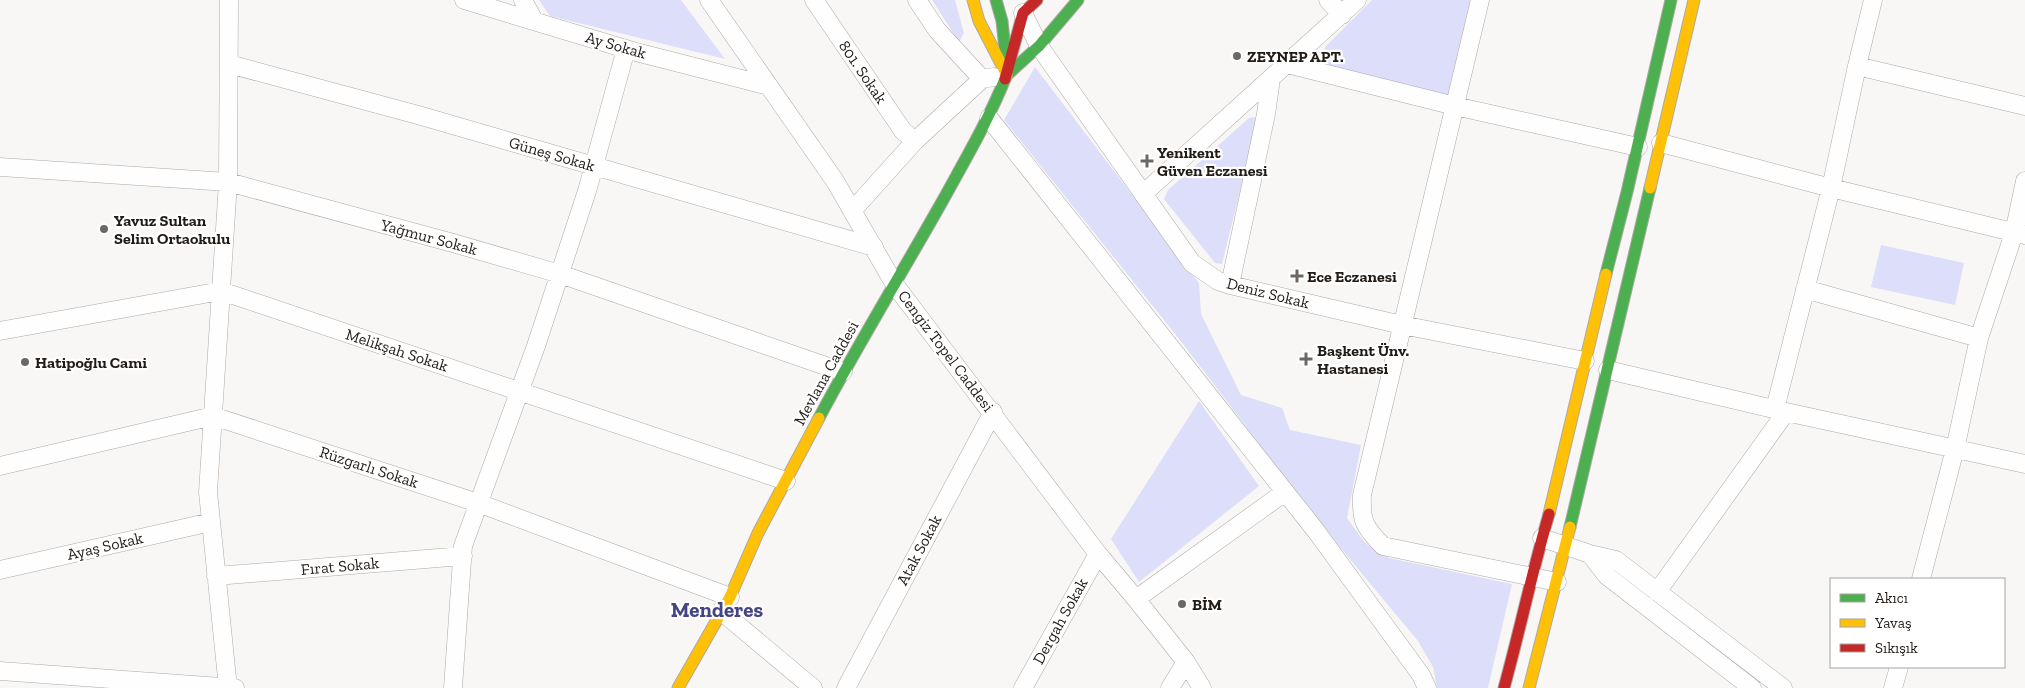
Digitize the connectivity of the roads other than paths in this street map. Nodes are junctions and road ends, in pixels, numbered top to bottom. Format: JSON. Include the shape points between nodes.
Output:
{"nodes":[{"id":1,"x":229,"y":0,"type":"edge"},
{"id":2,"x":464,"y":0,"type":"edge"},
{"id":3,"x":523,"y":0,"type":"edge"},
{"id":4,"x":709,"y":0,"type":"edge"},
{"id":5,"x":814,"y":0,"type":"edge"},
{"id":6,"x":917,"y":0,"type":"edge"},
{"id":7,"x":973,"y":0,"type":"edge"},
{"id":8,"x":996,"y":0,"type":"edge"},
{"id":9,"x":1037,"y":0,"type":"edge"},
{"id":10,"x":1078,"y":0,"type":"edge"},
{"id":11,"x":1328,"y":0,"type":"edge"},
{"id":12,"x":1357,"y":0,"type":"edge"},
{"id":13,"x":1480,"y":0,"type":"edge"},
{"id":14,"x":1671,"y":0,"type":"edge"},
{"id":15,"x":1694,"y":0,"type":"edge"},
{"id":16,"x":1873,"y":0,"type":"edge"},
{"id":17,"x":1023,"y":13,"type":"junction"},
{"id":18,"x":1342,"y":15,"type":"junction"},
{"id":19,"x":534,"y":21,"type":"junction"},
{"id":20,"x":1039,"y":46,"type":"junction"},
{"id":21,"x":626,"y":49,"type":"junction"},
{"id":22,"x":229,"y":64,"type":"junction"},
{"id":23,"x":1287,"y":64,"type":"junction"},
{"id":24,"x":1857,"y":66,"type":"junction"},
{"id":25,"x":1007,"y":75,"type":"junction"},
{"id":26,"x":982,"y":79,"type":"junction"},
{"id":27,"x":1271,"y":79,"type":"junction"},
{"id":28,"x":769,"y":86,"type":"junction"},
{"id":29,"x":1455,"y":106,"type":"junction"},
{"id":30,"x":2025,"y":106,"type":"edge"},
{"id":31,"x":989,"y":118,"type":"junction"},
{"id":32,"x":915,"y":141,"type":"junction"},
{"id":33,"x":1661,"y":143,"type":"junction"},
{"id":34,"x":1638,"y":147,"type":"junction"},
{"id":35,"x":0,"y":167,"type":"edge"},
{"id":36,"x":594,"y":167,"type":"junction"},
{"id":37,"x":2025,"y":180,"type":"edge"},
{"id":38,"x":228,"y":182,"type":"junction"},
{"id":39,"x":1831,"y":188,"type":"junction"},
{"id":40,"x":1143,"y":194,"type":"junction"},
{"id":41,"x":852,"y":211,"type":"junction"},
{"id":42,"x":2020,"y":234,"type":"edge"},
{"id":43,"x":874,"y":247,"type":"junction"},
{"id":44,"x":560,"y":274,"type":"junction"},
{"id":45,"x":895,"y":285,"type":"junction"},
{"id":46,"x":1230,"y":285,"type":"junction"},
{"id":47,"x":1805,"y":289,"type":"junction"},
{"id":48,"x":221,"y":291,"type":"junction"},
{"id":49,"x":1402,"y":326,"type":"junction"},
{"id":50,"x":0,"y":331,"type":"edge"},
{"id":51,"x":1979,"y":338,"type":"junction"},
{"id":52,"x":1586,"y":361,"type":"junction"},
{"id":53,"x":1608,"y":370,"type":"junction"},
{"id":54,"x":843,"y":372,"type":"junction"},
{"id":55,"x":519,"y":390,"type":"junction"},
{"id":56,"x":1780,"y":411,"type":"junction"},
{"id":57,"x":992,"y":412,"type":"junction"},
{"id":58,"x":213,"y":416,"type":"junction"},
{"id":59,"x":1954,"y":449,"type":"junction"},
{"id":60,"x":2025,"y":464,"type":"edge"},
{"id":61,"x":0,"y":466,"type":"edge"},
{"id":62,"x":786,"y":481,"type":"junction"},
{"id":63,"x":1285,"y":492,"type":"junction"},
{"id":64,"x":478,"y":503,"type":"junction"},
{"id":65,"x":211,"y":522,"type":"junction"},
{"id":66,"x":1542,"y":538,"type":"junction"},
{"id":67,"x":1566,"y":546,"type":"junction"},
{"id":68,"x":1098,"y":554,"type":"junction"},
{"id":69,"x":1590,"y":554,"type":"junction"},
{"id":70,"x":463,"y":556,"type":"junction"},
{"id":71,"x":0,"y":570,"type":"edge"},
{"id":72,"x":216,"y":576,"type":"junction"},
{"id":73,"x":1531,"y":576,"type":"junction"},
{"id":74,"x":1921,"y":578,"type":"edge"},
{"id":75,"x":1557,"y":582,"type":"junction"},
{"id":76,"x":1657,"y":592,"type":"junction"},
{"id":77,"x":1136,"y":599,"type":"junction"},
{"id":78,"x":726,"y":604,"type":"junction"},
{"id":79,"x":1186,"y":662,"type":"junction"},
{"id":80,"x":1899,"y":668,"type":"edge"},
{"id":81,"x":0,"y":671,"type":"edge"},
{"id":82,"x":228,"y":688,"type":"edge"},
{"id":83,"x":235,"y":688,"type":"edge"},
{"id":84,"x":453,"y":688,"type":"edge"},
{"id":85,"x":678,"y":688,"type":"edge"},
{"id":86,"x":813,"y":688,"type":"edge"},
{"id":87,"x":846,"y":688,"type":"edge"},
{"id":88,"x":1023,"y":688,"type":"edge"},
{"id":89,"x":1170,"y":688,"type":"edge"},
{"id":90,"x":1202,"y":688,"type":"edge"},
{"id":91,"x":1427,"y":688,"type":"edge"},
{"id":92,"x":1504,"y":688,"type":"edge"},
{"id":93,"x":1529,"y":688,"type":"edge"},
{"id":94,"x":1752,"y":688,"type":"edge"},
{"id":95,"x":1783,"y":688,"type":"edge"},
{"id":96,"x":1893,"y":688,"type":"edge"}],
"edges":[{"from":1,"to":22,"type":"street"},
{"from":2,"to":19,"type":"street","name":"Ay Sokak"},
{"from":3,"to":19,"type":"street"},
{"from":4,"to":28,"type":"street","name":"Cengiz Topel Caddesi"},
{"from":5,"to":32,"type":"street","name":"801. Sokak","via":[[903,131]]},
{"from":6,"to":26,"type":"street","via":[[937,30]]},
{"from":7,"to":25,"type":"main road","via":[[979,21]]},
{"from":8,"to":25,"type":"main road","via":[[1002,21]]},
{"from":9,"to":17,"type":"main road"},
{"from":10,"to":20,"type":"main road"},
{"from":11,"to":18,"type":"street"},
{"from":12,"to":18,"type":"street"},
{"from":13,"to":29,"type":"street"},
{"from":14,"to":34,"type":"main road"},
{"from":15,"to":33,"type":"main road"},
{"from":16,"to":24,"type":"street"},
{"from":17,"to":20,"type":"street","name":"Deniz Sokak"},
{"from":17,"to":25,"type":"main road","name":"Mevlana Caddesi"},
{"from":18,"to":23,"type":"street"},
{"from":19,"to":21,"type":"street","name":"Ay Sokak"},
{"from":20,"to":25,"type":"main road"},
{"from":20,"to":40,"type":"street","name":"Deniz Sokak"},
{"from":21,"to":28,"type":"street","name":"Ay Sokak"},
{"from":21,"to":36,"type":"street"},
{"from":22,"to":36,"type":"street","name":"Güneş Sokak"},
{"from":22,"to":38,"type":"street"},
{"from":23,"to":27,"type":"street"},
{"from":23,"to":29,"type":"street"},
{"from":24,"to":30,"type":"street"},
{"from":24,"to":39,"type":"street"},
{"from":25,"to":26,"type":"street"},
{"from":25,"to":31,"type":"main road","name":"Mevlana Caddesi"},
{"from":26,"to":32,"type":"street"},
{"from":27,"to":40,"type":"street"},
{"from":27,"to":46,"type":"street"},
{"from":28,"to":41,"type":"street","name":"Cengiz Topel Caddesi"},
{"from":29,"to":34,"type":"street"},
{"from":29,"to":49,"type":"street"},
{"from":31,"to":45,"type":"main road","name":"Mevlana Caddesi"},
{"from":31,"to":63,"type":"street"},
{"from":32,"to":41,"type":"street"},
{"from":33,"to":39,"type":"street"},
{"from":33,"to":53,"type":"main road"},
{"from":34,"to":52,"type":"main road"},
{"from":35,"to":38,"type":"street","name":"Yağmur Sokak"},
{"from":36,"to":43,"type":"street","name":"Güneş Sokak"},
{"from":36,"to":44,"type":"street"},
{"from":37,"to":42,"type":"street"},
{"from":38,"to":44,"type":"street","name":"Yağmur Sokak"},
{"from":38,"to":48,"type":"street"},
{"from":39,"to":42,"type":"street"},
{"from":39,"to":47,"type":"street"},
{"from":40,"to":46,"type":"street","name":"Deniz Sokak","via":[[1192,263],[1218,281]]},
{"from":41,"to":43,"type":"street","name":"Cengiz Topel Caddesi"},
{"from":42,"to":51,"type":"street"},
{"from":43,"to":45,"type":"street","name":"Cengiz Topel Caddesi"},
{"from":44,"to":54,"type":"street","name":"Yağmur Sokak"},
{"from":44,"to":55,"type":"street"},
{"from":45,"to":54,"type":"main road","name":"Mevlana Caddesi"},
{"from":45,"to":57,"type":"street","name":"Cengiz Topel Caddesi"},
{"from":46,"to":49,"type":"street","name":"Deniz Sokak"},
{"from":47,"to":51,"type":"street"},
{"from":47,"to":56,"type":"street"},
{"from":48,"to":50,"type":"street","name":"Melikşah Sokak"},
{"from":48,"to":55,"type":"street","name":"Melikşah Sokak"},
{"from":48,"to":58,"type":"street"},
{"from":49,"to":52,"type":"street","name":"Deniz Sokak"},
{"from":49,"to":73,"type":"street","via":[[1362,495],[1361,515],[1370,533],[1383,546]]},
{"from":51,"to":59,"type":"street"},
{"from":52,"to":66,"type":"main road"},
{"from":53,"to":56,"type":"street"},
{"from":53,"to":67,"type":"main road"},
{"from":54,"to":62,"type":"main road","name":"Mevlana Caddesi"},
{"from":55,"to":62,"type":"street","name":"Melikşah Sokak"},
{"from":55,"to":64,"type":"street"},
{"from":56,"to":59,"type":"street"},
{"from":56,"to":76,"type":"street"},
{"from":57,"to":68,"type":"street","name":"Cengiz Topel Caddesi"},
{"from":57,"to":87,"type":"street","name":"Atak Sokak"},
{"from":58,"to":61,"type":"street"},
{"from":58,"to":64,"type":"street","name":"Rüzgarlı Sokak"},
{"from":58,"to":65,"type":"street","via":[[208,492]]},
{"from":59,"to":60,"type":"street"},
{"from":59,"to":74,"type":"street"},
{"from":62,"to":78,"type":"main road","name":"Mevlana Caddesi"},
{"from":63,"to":77,"type":"street"},
{"from":63,"to":91,"type":"street","via":[[1422,674]]},
{"from":64,"to":70,"type":"street"},
{"from":64,"to":78,"type":"street","name":"Rüzgarlı Sokak"},
{"from":65,"to":71,"type":"street","name":"Ayaş Sokak"},
{"from":65,"to":72,"type":"street"},
{"from":66,"to":67,"type":"street"},
{"from":66,"to":73,"type":"main road"},
{"from":67,"to":69,"type":"street"},
{"from":67,"to":75,"type":"main road"},
{"from":68,"to":77,"type":"street","name":"Cengiz Topel Caddesi"},
{"from":68,"to":88,"type":"street","name":"Dergah Sokak"},
{"from":69,"to":76,"type":"street","via":[[1616,560]]},
{"from":69,"to":94,"type":"street","via":[[1607,576]]},
{"from":70,"to":72,"type":"street","name":"Fırat Sokak"},
{"from":70,"to":84,"type":"street"},
{"from":72,"to":82,"type":"street"},
{"from":73,"to":75,"type":"street"},
{"from":73,"to":92,"type":"main road"},
{"from":75,"to":93,"type":"main road"},
{"from":76,"to":95,"type":"street"},
{"from":77,"to":79,"type":"street","name":"Cengiz Topel Caddesi"},
{"from":78,"to":85,"type":"main road","name":"Mevlana Caddesi"},
{"from":78,"to":86,"type":"street","name":"Rüzgarlı Sokak"},
{"from":79,"to":89,"type":"street"},
{"from":79,"to":90,"type":"street","name":"Cengiz Topel Caddesi"},
{"from":80,"to":96,"type":"street"},
{"from":81,"to":82,"type":"street"},
{"from":82,"to":83,"type":"street"}]}
